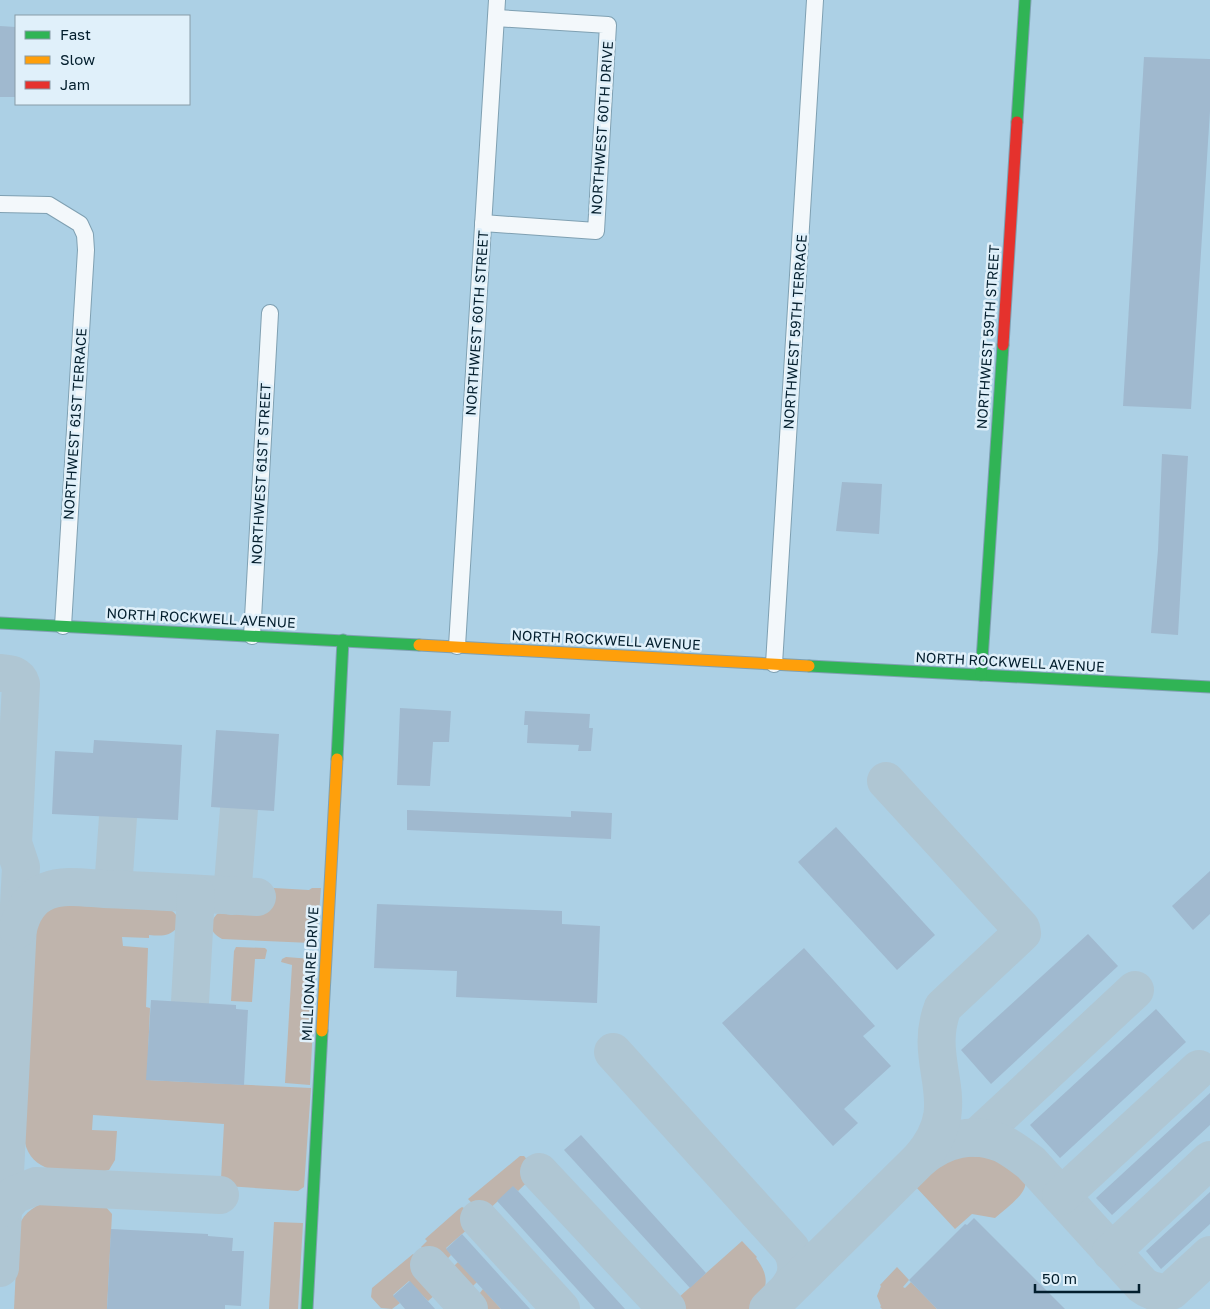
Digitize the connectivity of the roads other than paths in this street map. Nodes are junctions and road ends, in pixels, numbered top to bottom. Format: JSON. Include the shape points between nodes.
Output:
{"nodes":[{"id":1,"x":497,"y":0,"type":"edge"},
{"id":2,"x":815,"y":0,"type":"edge"},
{"id":3,"x":1025,"y":0,"type":"edge"},
{"id":4,"x":496,"y":18,"type":"junction"},
{"id":5,"x":0,"y":204,"type":"edge"},
{"id":6,"x":483,"y":223,"type":"junction"},
{"id":7,"x":270,"y":313,"type":"dead end"},
{"id":8,"x":0,"y":623,"type":"edge"},
{"id":9,"x":63,"y":626,"type":"junction"},
{"id":10,"x":252,"y":636,"type":"junction"},
{"id":11,"x":343,"y":640,"type":"junction"},
{"id":12,"x":457,"y":646,"type":"junction"},
{"id":13,"x":774,"y":664,"type":"junction"},
{"id":14,"x":981,"y":675,"type":"junction"},
{"id":15,"x":1210,"y":687,"type":"edge"},
{"id":16,"x":307,"y":1309,"type":"edge"}],
"edges":[{"from":1,"to":4,"type":"street","name":"NORTHWEST 60TH STREET"},
{"from":2,"to":13,"type":"street","name":"NORTHWEST 59TH TERRACE"},
{"from":3,"to":14,"type":"street","name":"NORTHWEST 59TH STREET"},
{"from":4,"to":6,"type":"street","name":"NORTHWEST 60TH STREET"},
{"from":4,"to":6,"type":"street","name":"NORTHWEST 60TH DRIVE","via":[[608,25],[596,231]]},
{"from":5,"to":9,"type":"street","name":"NORTHWEST 61ST TERRACE","via":[[49,205],[80,224],[85,236]]},
{"from":6,"to":12,"type":"street","name":"NORTHWEST 60TH STREET"},
{"from":7,"to":10,"type":"street","name":"NORTHWEST 61ST STREET"},
{"from":8,"to":9,"type":"street","name":"NORTH ROCKWELL AVENUE"},
{"from":9,"to":10,"type":"street","name":"NORTH ROCKWELL AVENUE"},
{"from":10,"to":11,"type":"street","name":"NORTH ROCKWELL AVENUE"},
{"from":11,"to":12,"type":"street","name":"NORTH ROCKWELL AVENUE"},
{"from":11,"to":16,"type":"street","name":"MILLIONAIRE DRIVE"},
{"from":12,"to":13,"type":"street","name":"NORTH ROCKWELL AVENUE"},
{"from":13,"to":14,"type":"street","name":"NORTH ROCKWELL AVENUE"},
{"from":14,"to":15,"type":"street","name":"NORTH ROCKWELL AVENUE"}]}
